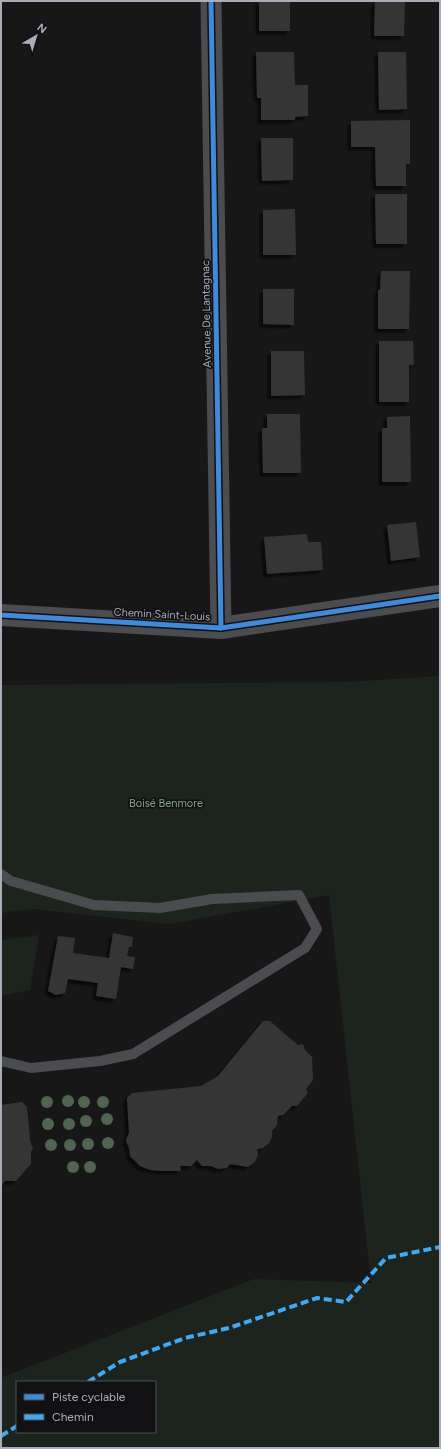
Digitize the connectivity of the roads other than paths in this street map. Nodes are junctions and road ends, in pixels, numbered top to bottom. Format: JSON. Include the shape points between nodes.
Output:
{"nodes":[{"id":1,"x":211,"y":1,"type":"edge"},
{"id":2,"x":440,"y":596,"type":"edge"},
{"id":3,"x":1,"y":615,"type":"edge"},
{"id":4,"x":221,"y":628,"type":"junction"},
{"id":5,"x":1,"y":874,"type":"edge"},
{"id":6,"x":1,"y":1061,"type":"edge"}],
"edges":[{"from":1,"to":4,"type":"street","name":"Avenue De Lantagnac"},
{"from":2,"to":4,"type":"street","name":"Chemin Saint-Louis"},
{"from":3,"to":4,"type":"street","name":"Chemin Saint-Louis"},
{"from":5,"to":6,"type":"lane","via":[[11,881],[94,905],[160,908],[212,899],[299,895],[317,929],[305,948],[133,1054],[100,1061],[31,1068]]}]}
